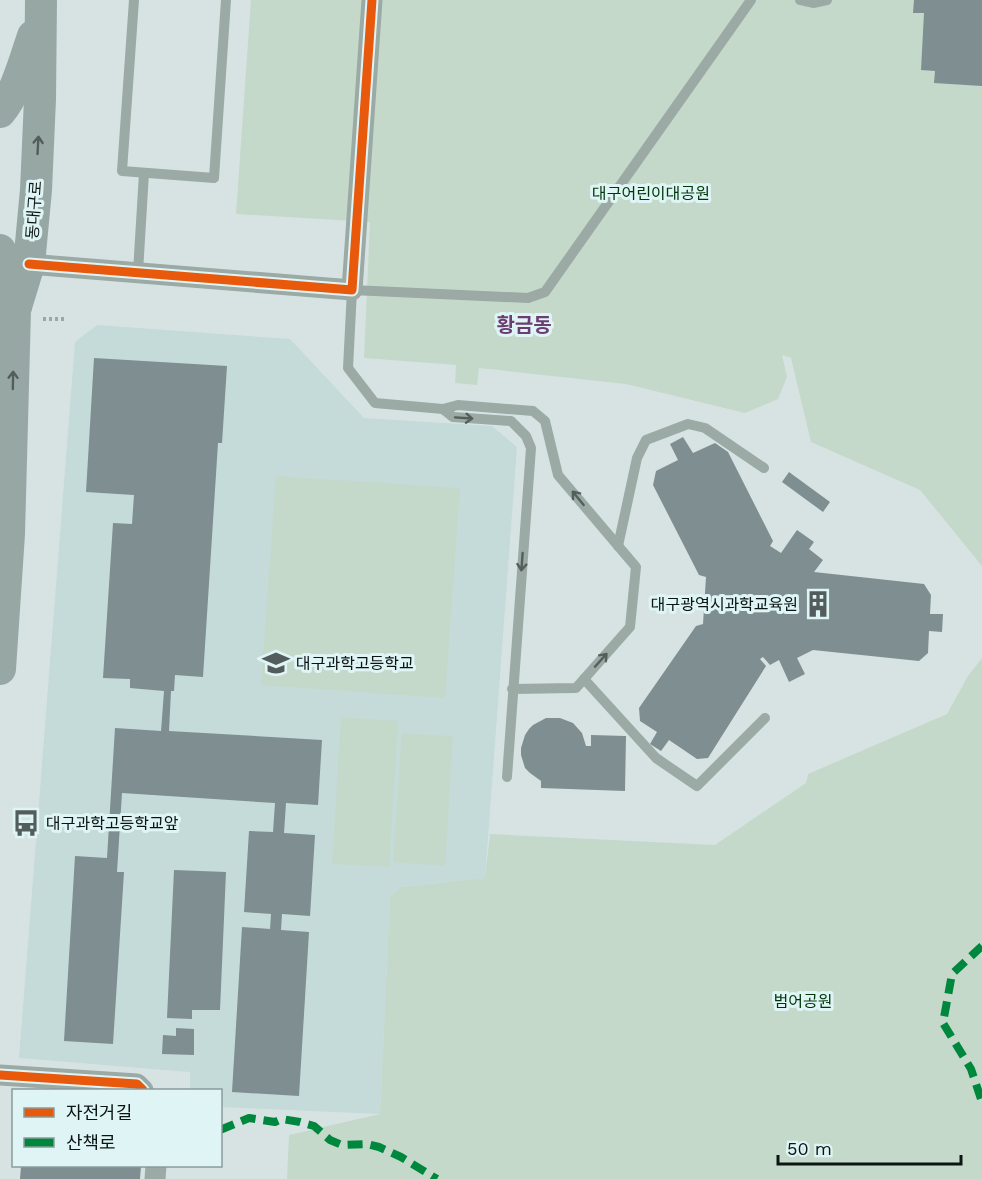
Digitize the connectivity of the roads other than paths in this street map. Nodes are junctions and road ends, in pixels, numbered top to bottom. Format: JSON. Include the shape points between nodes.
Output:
{"nodes":[{"id":1,"x":134,"y":0,"type":"edge"},
{"id":2,"x":226,"y":0,"type":"edge"},
{"id":3,"x":372,"y":0,"type":"edge"},
{"id":4,"x":751,"y":0,"type":"edge"},
{"id":5,"x":800,"y":0,"type":"edge"},
{"id":6,"x":827,"y":0,"type":"edge"},
{"id":7,"x":41,"y":9,"type":"edge"},
{"id":8,"x":0,"y":112,"type":"edge"},
{"id":9,"x":144,"y":173,"type":"junction"},
{"id":10,"x":0,"y":250,"type":"edge"},
{"id":11,"x":29,"y":264,"type":"junction"},
{"id":12,"x":138,"y":272,"type":"junction"},
{"id":13,"x":352,"y":290,"type":"junction"},
{"id":14,"x":16,"y":307,"type":"junction"},
{"id":15,"x":443,"y":409,"type":"junction"},
{"id":16,"x":0,"y":410,"type":"edge"},
{"id":17,"x":12,"y":448,"type":"junction"},
{"id":18,"x":764,"y":468,"type":"dead end"},
{"id":19,"x":618,"y":546,"type":"junction"},
{"id":20,"x":0,"y":669,"type":"edge"},
{"id":21,"x":584,"y":679,"type":"junction"},
{"id":22,"x":512,"y":689,"type":"junction"},
{"id":23,"x":765,"y":718,"type":"dead end"},
{"id":24,"x":507,"y":777,"type":"dead end"},
{"id":25,"x":0,"y":1075,"type":"edge"},
{"id":26,"x":142,"y":1089,"type":"edge"}],
"edges":[{"from":1,"to":9,"type":"lane","via":[[122,171]]},
{"from":2,"to":9,"type":"lane","via":[[214,178]]},
{"from":3,"to":13,"type":"street"},
{"from":4,"to":13,"type":"lane","via":[[545,292],[528,298]]},
{"from":5,"to":6,"type":"lane"},
{"from":7,"to":8,"type":"main road","via":[[15,86]]},
{"from":11,"to":7,"type":"main road","name":"동대구로","one_way":true,"via":[[40,110]]},
{"from":9,"to":12,"type":"lane"},
{"from":10,"to":14,"type":"main road","via":[[10,274]]},
{"from":11,"to":12,"type":"street"},
{"from":11,"to":14,"type":"main road","name":"동대구로"},
{"from":12,"to":13,"type":"street"},
{"from":13,"to":15,"type":"lane","via":[[348,368],[375,403]]},
{"from":17,"to":14,"type":"main road","name":"동대구로","one_way":true},
{"from":19,"to":15,"type":"lane","one_way":true,"via":[[558,475],[545,421],[533,411],[458,405]]},
{"from":15,"to":22,"type":"lane","one_way":true,"via":[[453,417],[511,421],[526,436],[531,448]]},
{"from":16,"to":17,"type":"main road"},
{"from":17,"to":20,"type":"main road","name":"동대구로"},
{"from":18,"to":19,"type":"lane","via":[[705,428],[688,424],[646,440],[637,458]]},
{"from":21,"to":19,"type":"lane","one_way":true,"via":[[630,627],[636,567]]},
{"from":21,"to":22,"type":"lane","via":[[576,688]]},
{"from":21,"to":23,"type":"lane","via":[[656,758],[697,786]]},
{"from":22,"to":24,"type":"lane"},
{"from":25,"to":26,"type":"street","via":[[137,1084]]}]}
